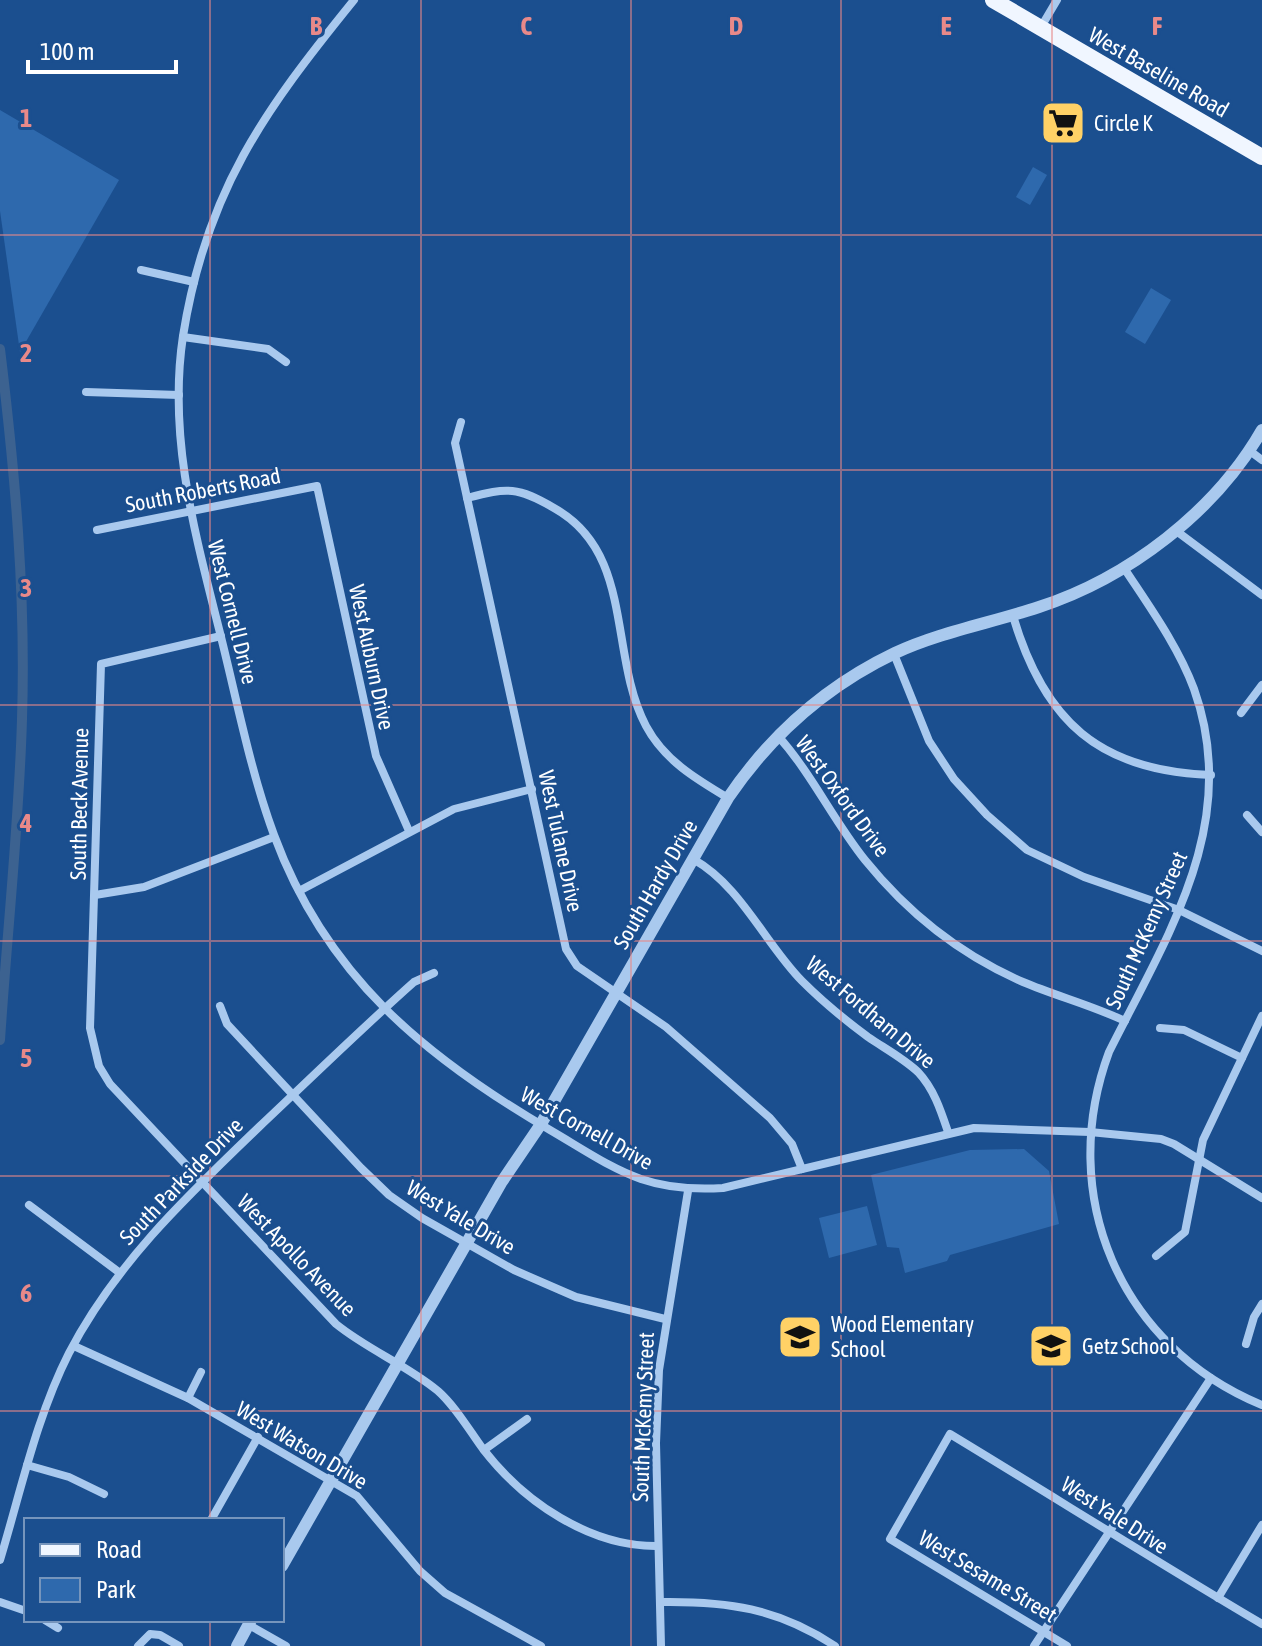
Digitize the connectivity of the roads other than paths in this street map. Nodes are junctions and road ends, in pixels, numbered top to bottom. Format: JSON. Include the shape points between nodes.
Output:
{"nodes":[{"id":1,"x":354,"y":0,"type":"edge"},
{"id":2,"x":993,"y":0,"type":"edge"},
{"id":3,"x":1057,"y":0,"type":"edge"},
{"id":4,"x":1040,"y":28,"type":"junction"},
{"id":5,"x":1262,"y":157,"type":"edge"},
{"id":6,"x":141,"y":270,"type":"dead end"},
{"id":7,"x":194,"y":282,"type":"junction"},
{"id":8,"x":183,"y":337,"type":"junction"},
{"id":9,"x":286,"y":362,"type":"dead end"},
{"id":10,"x":86,"y":392,"type":"dead end"},
{"id":11,"x":179,"y":395,"type":"junction"},
{"id":12,"x":461,"y":422,"type":"dead end"},
{"id":13,"x":1262,"y":430,"type":"edge"},
{"id":14,"x":1250,"y":451,"type":"junction"},
{"id":15,"x":1262,"y":460,"type":"edge"},
{"id":16,"x":317,"y":486,"type":"joint"},
{"id":17,"x":467,"y":498,"type":"junction"},
{"id":18,"x":189,"y":511,"type":"junction"},
{"id":19,"x":97,"y":530,"type":"dead end"},
{"id":20,"x":1175,"y":530,"type":"junction"},
{"id":21,"x":1124,"y":568,"type":"junction"},
{"id":22,"x":1262,"y":595,"type":"edge"},
{"id":23,"x":1013,"y":616,"type":"junction"},
{"id":24,"x":221,"y":636,"type":"junction"},
{"id":25,"x":894,"y":654,"type":"junction"},
{"id":26,"x":1262,"y":685,"type":"edge"},
{"id":27,"x":1241,"y":713,"type":"dead end"},
{"id":28,"x":778,"y":736,"type":"junction"},
{"id":29,"x":1211,"y":775,"type":"junction"},
{"id":30,"x":532,"y":789,"type":"junction"},
{"id":31,"x":728,"y":798,"type":"junction"},
{"id":32,"x":1247,"y":815,"type":"dead end"},
{"id":33,"x":409,"y":831,"type":"junction"},
{"id":34,"x":1262,"y":832,"type":"edge"},
{"id":35,"x":274,"y":837,"type":"junction"},
{"id":36,"x":693,"y":859,"type":"junction"},
{"id":37,"x":299,"y":891,"type":"junction"},
{"id":38,"x":95,"y":895,"type":"junction"},
{"id":39,"x":1179,"y":910,"type":"junction"},
{"id":40,"x":1262,"y":951,"type":"edge"},
{"id":41,"x":434,"y":973,"type":"dead end"},
{"id":42,"x":616,"y":992,"type":"junction"},
{"id":43,"x":220,"y":1006,"type":"dead end"},
{"id":44,"x":383,"y":1010,"type":"junction"},
{"id":45,"x":1262,"y":1016,"type":"edge"},
{"id":46,"x":1125,"y":1021,"type":"junction"},
{"id":47,"x":1160,"y":1028,"type":"dead end"},
{"id":48,"x":1242,"y":1058,"type":"junction"},
{"id":49,"x":99,"y":1066,"type":"joint"},
{"id":50,"x":293,"y":1095,"type":"junction"},
{"id":51,"x":541,"y":1124,"type":"junction"},
{"id":52,"x":948,"y":1132,"type":"junction"},
{"id":53,"x":1090,"y":1132,"type":"junction"},
{"id":54,"x":1199,"y":1158,"type":"junction"},
{"id":55,"x":802,"y":1169,"type":"junction"},
{"id":56,"x":201,"y":1182,"type":"junction"},
{"id":57,"x":688,"y":1191,"type":"junction"},
{"id":58,"x":1262,"y":1198,"type":"edge"},
{"id":59,"x":29,"y":1205,"type":"dead end"},
{"id":60,"x":467,"y":1244,"type":"junction"},
{"id":61,"x":1156,"y":1256,"type":"dead end"},
{"id":62,"x":120,"y":1273,"type":"junction"},
{"id":63,"x":1262,"y":1304,"type":"edge"},
{"id":64,"x":665,"y":1319,"type":"junction"},
{"id":65,"x":1246,"y":1344,"type":"dead end"},
{"id":66,"x":74,"y":1346,"type":"junction"},
{"id":67,"x":397,"y":1365,"type":"junction"},
{"id":68,"x":201,"y":1372,"type":"dead end"},
{"id":69,"x":1211,"y":1378,"type":"junction"},
{"id":70,"x":188,"y":1398,"type":"junction"},
{"id":71,"x":1262,"y":1405,"type":"edge"},
{"id":72,"x":527,"y":1419,"type":"dead end"},
{"id":73,"x":258,"y":1437,"type":"junction"},
{"id":74,"x":484,"y":1450,"type":"junction"},
{"id":75,"x":27,"y":1465,"type":"junction"},
{"id":76,"x":331,"y":1480,"type":"junction"},
{"id":77,"x":104,"y":1494,"type":"dead end"},
{"id":78,"x":212,"y":1517,"type":"edge"},
{"id":79,"x":1262,"y":1525,"type":"edge"},
{"id":80,"x":1110,"y":1530,"type":"junction"},
{"id":81,"x":890,"y":1539,"type":"joint"},
{"id":82,"x":658,"y":1546,"type":"junction"},
{"id":83,"x":284,"y":1559,"type":"edge"},
{"id":84,"x":0,"y":1560,"type":"edge"},
{"id":85,"x":1218,"y":1598,"type":"junction"},
{"id":86,"x":0,"y":1602,"type":"edge"},
{"id":87,"x":660,"y":1602,"type":"junction"},
{"id":88,"x":24,"y":1610,"type":"edge"},
{"id":89,"x":48,"y":1622,"type":"edge"},
{"id":90,"x":250,"y":1622,"type":"edge"},
{"id":91,"x":1262,"y":1624,"type":"edge"},
{"id":92,"x":58,"y":1628,"type":"dead end"},
{"id":93,"x":1045,"y":1630,"type":"junction"},
{"id":94,"x":138,"y":1646,"type":"edge"},
{"id":95,"x":179,"y":1646,"type":"edge"},
{"id":96,"x":237,"y":1646,"type":"edge"},
{"id":97,"x":286,"y":1646,"type":"edge"},
{"id":98,"x":541,"y":1646,"type":"edge"},
{"id":99,"x":661,"y":1646,"type":"edge"},
{"id":100,"x":835,"y":1646,"type":"edge"},
{"id":101,"x":1034,"y":1646,"type":"edge"},
{"id":102,"x":1067,"y":1646,"type":"edge"}],
"edges":[{"from":1,"to":7,"type":"street","via":[[254,132],[222,192]]},
{"from":2,"to":4,"type":"main road","name":"West Baseline Road"},
{"from":3,"to":4,"type":"street"},
{"from":4,"to":5,"type":"main road","name":"West Baseline Road"},
{"from":6,"to":7,"type":"street"},
{"from":7,"to":8,"type":"street"},
{"from":8,"to":9,"type":"street","via":[[268,349]]},
{"from":8,"to":11,"type":"street"},
{"from":10,"to":11,"type":"street"},
{"from":11,"to":18,"type":"street"},
{"from":12,"to":17,"type":"street","name":"West Tulane Drive","via":[[455,443]]},
{"from":13,"to":14,"type":"street","name":"South Hardy Drive"},
{"from":14,"to":15,"type":"street"},
{"from":14,"to":20,"type":"street","name":"South Hardy Drive"},
{"from":16,"to":18,"type":"street","name":"South Roberts Road"},
{"from":16,"to":33,"type":"street","name":"West Auburn Drive","via":[[376,756]]},
{"from":17,"to":30,"type":"street","name":"West Tulane Drive"},
{"from":17,"to":31,"type":"street","via":[[515,489],[565,514],[589,534],[605,563],[633,694],[648,730],[679,767]]},
{"from":18,"to":19,"type":"street","name":"South Roberts Road"},
{"from":18,"to":24,"type":"street","name":"West Cornell Drive"},
{"from":20,"to":21,"type":"street","name":"South Hardy Drive"},
{"from":20,"to":22,"type":"street"},
{"from":21,"to":23,"type":"street","name":"South Hardy Drive"},
{"from":21,"to":29,"type":"street","name":"South McKemy Street","via":[[1189,677],[1204,722]]},
{"from":23,"to":25,"type":"street","name":"South Hardy Drive"},
{"from":23,"to":29,"type":"street","via":[[1037,682],[1090,742],[1143,767]]},
{"from":24,"to":35,"type":"street","name":"West Cornell Drive"},
{"from":24,"to":38,"type":"street","name":"South Beck Avenue","via":[[101,664]]},
{"from":25,"to":28,"type":"street","name":"South Hardy Drive","via":[[836,687]]},
{"from":25,"to":39,"type":"street","via":[[929,741],[987,815],[1027,850],[1084,877]]},
{"from":26,"to":27,"type":"street"},
{"from":28,"to":31,"type":"street","name":"South Hardy Drive"},
{"from":28,"to":46,"type":"street","name":"West Oxford Drive","via":[[865,859],[933,927],[961,949],[1024,982]]},
{"from":29,"to":39,"type":"street","name":"South McKemy Street","via":[[1203,845]]},
{"from":30,"to":33,"type":"street","via":[[472,802]]},
{"from":30,"to":42,"type":"street","name":"West Tulane Drive","via":[[566,949],[577,966]]},
{"from":31,"to":36,"type":"street","name":"South Hardy Drive"},
{"from":32,"to":34,"type":"street"},
{"from":33,"to":37,"type":"street"},
{"from":35,"to":37,"type":"street","name":"West Cornell Drive"},
{"from":35,"to":38,"type":"street","via":[[144,887]]},
{"from":36,"to":42,"type":"street","name":"South Hardy Drive"},
{"from":36,"to":52,"type":"street","name":"West Fordham Drive","via":[[731,889],[803,982],[917,1072],[939,1104]]},
{"from":37,"to":44,"type":"street","name":"West Cornell Drive"},
{"from":38,"to":49,"type":"street","name":"South Beck Avenue","via":[[90,1028]]},
{"from":39,"to":40,"type":"street"},
{"from":39,"to":46,"type":"street","name":"South McKemy Street"},
{"from":41,"to":44,"type":"street","name":"South Parkside Drive","via":[[414,982]]},
{"from":42,"to":51,"type":"street","name":"South Hardy Drive"},
{"from":42,"to":55,"type":"street","name":"West Tulane Drive","via":[[666,1027],[770,1118],[792,1144]]},
{"from":43,"to":50,"type":"street","name":"West Yale Drive","via":[[227,1024]]},
{"from":44,"to":50,"type":"street","name":"South Parkside Drive"},
{"from":44,"to":51,"type":"street","name":"West Cornell Drive","via":[[449,1067]]},
{"from":45,"to":48,"type":"street"},
{"from":46,"to":53,"type":"street","name":"South McKemy Street","via":[[1098,1084]]},
{"from":47,"to":48,"type":"street","via":[[1184,1030]]},
{"from":48,"to":54,"type":"street","via":[[1210,1121]]},
{"from":49,"to":56,"type":"street","name":"West Apollo Avenue"},
{"from":50,"to":56,"type":"street","name":"South Parkside Drive"},
{"from":50,"to":60,"type":"street","name":"West Yale Drive","via":[[389,1195]]},
{"from":51,"to":57,"type":"street","name":"West Cornell Drive","via":[[622,1173]]},
{"from":51,"to":60,"type":"street","name":"South Hardy Drive"},
{"from":52,"to":53,"type":"street","name":"West Cornell Drive","via":[[1001,1127]]},
{"from":52,"to":55,"type":"street","name":"West Cornell Drive"},
{"from":53,"to":54,"type":"street","via":[[1161,1139]]},
{"from":53,"to":69,"type":"street","via":[[1091,1188],[1105,1246],[1118,1274],[1162,1338]]},
{"from":54,"to":58,"type":"street"},
{"from":54,"to":61,"type":"street","via":[[1185,1232]]},
{"from":55,"to":57,"type":"street","name":"West Cornell Drive"},
{"from":56,"to":62,"type":"street","name":"South Parkside Drive"},
{"from":56,"to":67,"type":"street","name":"West Apollo Avenue","via":[[336,1324]]},
{"from":57,"to":64,"type":"street","name":"South McKemy Street"},
{"from":59,"to":62,"type":"street"},
{"from":60,"to":64,"type":"street","name":"West Yale Drive","via":[[576,1297]]},
{"from":60,"to":67,"type":"street","name":"South Hardy Drive"},
{"from":62,"to":66,"type":"street","name":"South Parkside Drive"},
{"from":63,"to":65,"type":"street"},
{"from":64,"to":82,"type":"street","name":"South McKemy Street","via":[[656,1443]]},
{"from":66,"to":70,"type":"street","name":"West Watson Drive"},
{"from":66,"to":75,"type":"street","name":"South Parkside Drive"},
{"from":67,"to":74,"type":"street","name":"West Apollo Avenue","via":[[440,1393]]},
{"from":67,"to":76,"type":"street","name":"South Hardy Drive"},
{"from":68,"to":70,"type":"street"},
{"from":69,"to":71,"type":"street"},
{"from":69,"to":80,"type":"street"},
{"from":70,"to":73,"type":"street","name":"West Watson Drive"},
{"from":72,"to":74,"type":"street"},
{"from":73,"to":76,"type":"street","name":"West Watson Drive"},
{"from":73,"to":78,"type":"street"},
{"from":74,"to":82,"type":"street","name":"West Apollo Avenue","via":[[537,1501],[604,1540]]},
{"from":75,"to":77,"type":"street"},
{"from":75,"to":84,"type":"street","name":"South Parkside Drive"},
{"from":76,"to":83,"type":"street","name":"South Hardy Drive"},
{"from":76,"to":98,"type":"street","name":"West Watson Drive","via":[[357,1496],[445,1593]]},
{"from":79,"to":85,"type":"street"},
{"from":80,"to":81,"type":"street","name":"West Yale Drive","via":[[950,1434]]},
{"from":80,"to":85,"type":"street","name":"West Yale Drive"},
{"from":80,"to":93,"type":"street"},
{"from":81,"to":93,"type":"street","name":"West Sesame Street"},
{"from":82,"to":87,"type":"street","name":"South McKemy Street"},
{"from":85,"to":91,"type":"street","name":"West Yale Drive"},
{"from":86,"to":88,"type":"street"},
{"from":87,"to":99,"type":"street","name":"South McKemy Street"},
{"from":87,"to":100,"type":"street","via":[[718,1602],[759,1610]]},
{"from":89,"to":92,"type":"street"},
{"from":90,"to":96,"type":"street"},
{"from":90,"to":97,"type":"street"},
{"from":93,"to":101,"type":"street"},
{"from":93,"to":102,"type":"street","name":"West Sesame Street"},
{"from":94,"to":95,"type":"street","via":[[150,1634]]}]}
